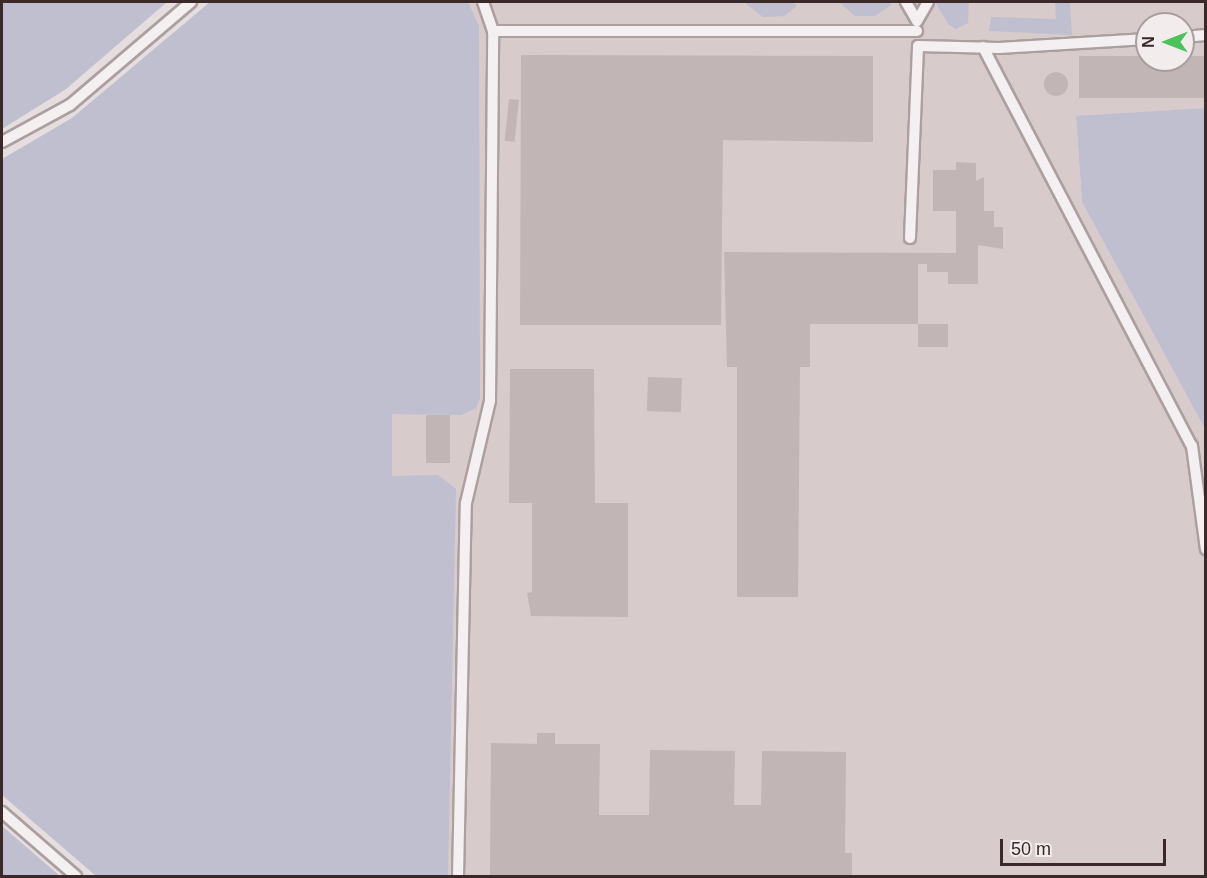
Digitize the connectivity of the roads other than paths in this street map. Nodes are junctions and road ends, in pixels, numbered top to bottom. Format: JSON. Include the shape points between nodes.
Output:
{"nodes":[{"id":1,"x":191,"y":2,"type":"edge"},
{"id":2,"x":483,"y":2,"type":"edge"},
{"id":3,"x":906,"y":2,"type":"edge"},
{"id":4,"x":928,"y":2,"type":"edge"},
{"id":5,"x":917,"y":26,"type":"junction"},
{"id":6,"x":493,"y":32,"type":"junction"},
{"id":7,"x":1135,"y":40,"type":"edge"},
{"id":8,"x":918,"y":46,"type":"junction"},
{"id":9,"x":983,"y":47,"type":"junction"},
{"id":10,"x":2,"y":142,"type":"edge"},
{"id":11,"x":910,"y":238,"type":"dead end"},
{"id":12,"x":1206,"y":549,"type":"edge"},
{"id":13,"x":2,"y":812,"type":"edge"},
{"id":14,"x":76,"y":876,"type":"edge"},
{"id":15,"x":458,"y":876,"type":"edge"}],
"edges":[{"from":1,"to":10,"type":"lane","via":[[70,105]]},
{"from":2,"to":6,"type":"lane"},
{"from":3,"to":5,"type":"lane"},
{"from":4,"to":5,"type":"lane"},
{"from":5,"to":6,"type":"lane"},
{"from":5,"to":8,"type":"lane"},
{"from":6,"to":15,"type":"lane","via":[[490,401],[466,502]]},
{"from":7,"to":9,"type":"lane"},
{"from":8,"to":9,"type":"lane"},
{"from":8,"to":11,"type":"lane"},
{"from":9,"to":12,"type":"lane","via":[[1192,446]]},
{"from":13,"to":14,"type":"lane"}]}
